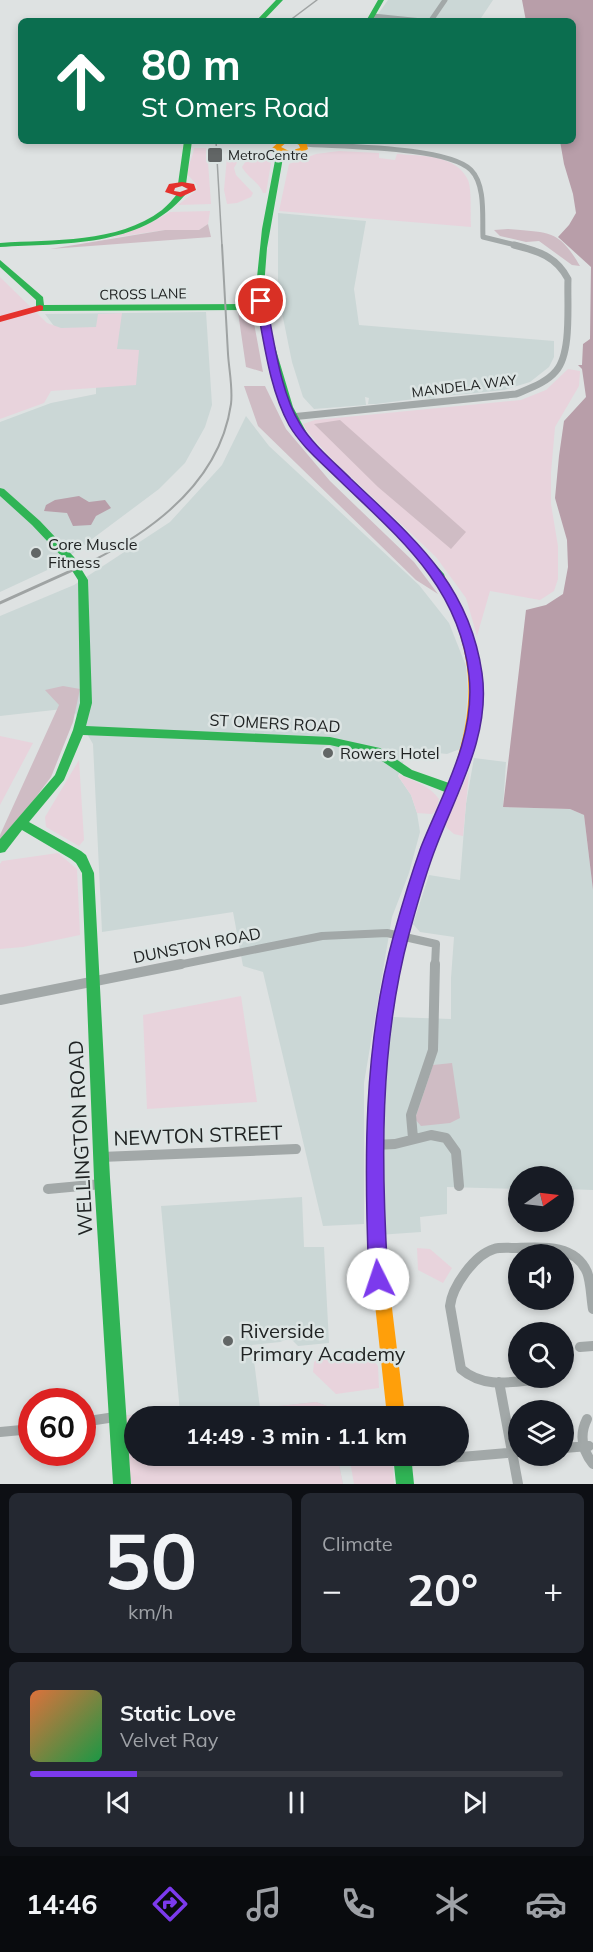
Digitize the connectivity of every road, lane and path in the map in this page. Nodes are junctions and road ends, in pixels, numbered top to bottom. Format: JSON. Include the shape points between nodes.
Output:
{"nodes":[{"id":1,"x":279,"y":0,"type":"edge"},
{"id":2,"x":381,"y":0,"type":"edge"},
{"id":3,"x":445,"y":0,"type":"edge"},
{"id":4,"x":264,"y":17,"type":"edge"},
{"id":5,"x":371,"y":18,"type":"edge"},
{"id":6,"x":436,"y":18,"type":"edge"},
{"id":7,"x":188,"y":144,"type":"edge"},
{"id":8,"x":282,"y":146,"type":"edge"},
{"id":9,"x":299,"y":146,"type":"edge"},
{"id":10,"x":277,"y":170,"type":"junction"},
{"id":11,"x":0,"y":244,"type":"edge"},
{"id":12,"x":0,"y":263,"type":"edge"},
{"id":13,"x":247,"y":307,"type":"dead end"},
{"id":14,"x":40,"y":308,"type":"junction"},
{"id":15,"x":0,"y":319,"type":"edge"},
{"id":16,"x":291,"y":417,"type":"junction"},
{"id":17,"x":0,"y":490,"type":"edge"},
{"id":18,"x":79,"y":730,"type":"junction"},
{"id":19,"x":453,"y":790,"type":"junction"},
{"id":20,"x":22,"y":824,"type":"junction"},
{"id":21,"x":0,"y":848,"type":"edge"},
{"id":22,"x":401,"y":935,"type":"junction"},
{"id":23,"x":92,"y":980,"type":"junction"},
{"id":24,"x":0,"y":1000,"type":"edge"},
{"id":25,"x":413,"y":1138,"type":"junction"},
{"id":26,"x":374,"y":1145,"type":"junction"},
{"id":27,"x":296,"y":1149,"type":"dead end"},
{"id":28,"x":101,"y":1157,"type":"junction"},
{"id":29,"x":102,"y":1184,"type":"junction"},
{"id":30,"x":459,"y":1186,"type":"dead end"},
{"id":31,"x":48,"y":1189,"type":"dead end"},
{"id":32,"x":593,"y":1308,"type":"edge"},
{"id":33,"x":593,"y":1346,"type":"edge"},
{"id":34,"x":580,"y":1347,"type":"dead end"},
{"id":35,"x":500,"y":1382,"type":"junction"},
{"id":36,"x":508,"y":1382,"type":"edge"},
{"id":37,"x":395,"y":1406,"type":"edge"},
{"id":38,"x":115,"y":1417,"type":"junction"},
{"id":39,"x":508,"y":1417,"type":"edge"},
{"id":40,"x":587,"y":1419,"type":"dead end"},
{"id":41,"x":96,"y":1420,"type":"edge"},
{"id":42,"x":18,"y":1430,"type":"edge"},
{"id":43,"x":0,"y":1432,"type":"edge"},
{"id":44,"x":586,"y":1446,"type":"junction"},
{"id":45,"x":574,"y":1447,"type":"edge"},
{"id":46,"x":508,"y":1452,"type":"edge"},
{"id":47,"x":469,"y":1455,"type":"edge"},
{"id":48,"x":593,"y":1464,"type":"edge"},
{"id":49,"x":403,"y":1466,"type":"edge"},
{"id":50,"x":517,"y":1466,"type":"edge"},
{"id":51,"x":122,"y":1484,"type":"edge"},
{"id":52,"x":405,"y":1484,"type":"edge"},
{"id":53,"x":518,"y":1484,"type":"edge"}],
"edges":[{"from":1,"to":4,"type":"street"},
{"from":2,"to":5,"type":"street"},
{"from":3,"to":6,"type":"street"},
{"from":7,"to":11,"type":"street","via":[[181,189],[172,206],[156,218],[95,237]]},
{"from":8,"to":9,"type":"street"},
{"from":8,"to":10,"type":"street"},
{"from":9,"to":10,"type":"street"},
{"from":9,"to":16,"type":"street","name":"MANDELA WAY","via":[[440,156],[458,161],[471,170],[478,186],[483,237],[552,258],[568,279],[565,356],[543,382],[516,394]]},
{"from":10,"to":16,"type":"street","via":[[261,271],[261,301]]},
{"from":12,"to":14,"type":"street","via":[[40,299]]},
{"from":13,"to":14,"type":"street","name":"CROSS LANE"},
{"from":14,"to":15,"type":"street","name":"CROSS LANE"},
{"from":16,"to":19,"type":"street","via":[[317,452],[424,557],[460,614],[473,656],[477,697],[471,740]]},
{"from":17,"to":18,"type":"street","via":[[70,559],[83,580],[86,703]]},
{"from":18,"to":19,"type":"street","name":"ST OMERS ROAD","via":[[352,744],[376,751],[408,772]]},
{"from":18,"to":20,"type":"street","via":[[60,777]]},
{"from":19,"to":22,"type":"street","via":[[428,849]]},
{"from":20,"to":21,"type":"street"},
{"from":20,"to":23,"type":"street","name":"WELLINGTON ROAD","via":[[76,855],[88,873]]},
{"from":22,"to":23,"type":"street","name":"DUNSTON ROAD","via":[[376,932],[322,936]]},
{"from":22,"to":25,"type":"street","name":"DUNSTON ROAD","via":[[436,944],[433,1050],[411,1115]]},
{"from":22,"to":26,"type":"street","via":[[385,1018]]},
{"from":23,"to":24,"type":"street","name":"DUNSTON ROAD"},
{"from":23,"to":28,"type":"street","name":"WELLINGTON ROAD"},
{"from":25,"to":26,"type":"street"},
{"from":25,"to":30,"type":"street","via":[[436,1134],[451,1143],[458,1158]]},
{"from":26,"to":37,"type":"street","via":[[380,1301]]},
{"from":27,"to":28,"type":"street","name":"NEWTON STREET"},
{"from":28,"to":29,"type":"street","name":"WELLINGTON ROAD"},
{"from":29,"to":31,"type":"street"},
{"from":29,"to":38,"type":"street","name":"WELLINGTON ROAD"},
{"from":32,"to":35,"type":"street","via":[[587,1272],[567,1252],[550,1247],[501,1248],[484,1254],[453,1289],[450,1306],[461,1369],[476,1380]]},
{"from":33,"to":34,"type":"street"},
{"from":35,"to":36,"type":"street"},
{"from":35,"to":39,"type":"street"},
{"from":38,"to":41,"type":"street"},
{"from":38,"to":51,"type":"street","name":"WELLINGTON ROAD"},
{"from":40,"to":44,"type":"street","via":[[583,1428]]},
{"from":42,"to":43,"type":"street"},
{"from":44,"to":45,"type":"street"},
{"from":44,"to":48,"type":"street"},
{"from":46,"to":47,"type":"street"},
{"from":49,"to":52,"type":"street"},
{"from":50,"to":53,"type":"street"}]}
